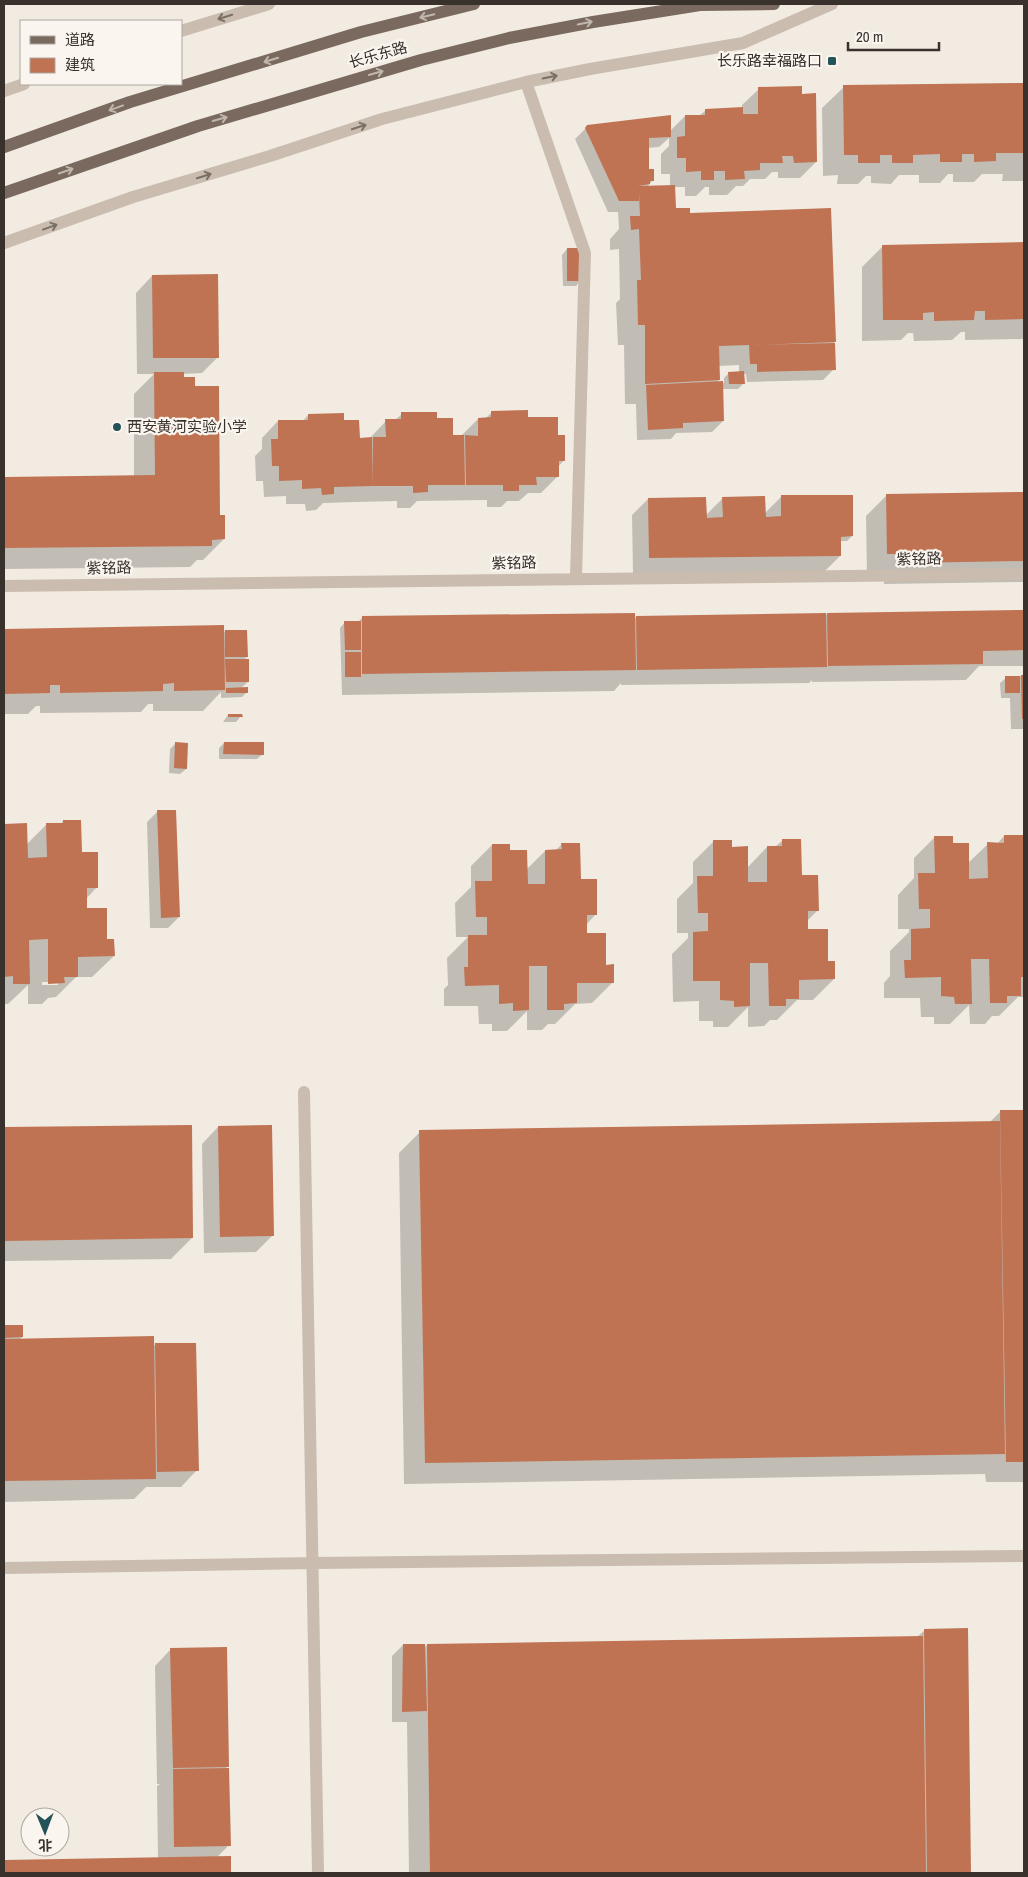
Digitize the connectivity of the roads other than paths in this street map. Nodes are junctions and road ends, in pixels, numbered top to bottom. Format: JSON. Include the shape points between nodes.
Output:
{"nodes":[{"id":1,"x":269,"y":4,"type":"edge"},
{"id":2,"x":474,"y":4,"type":"edge"},
{"id":3,"x":774,"y":4,"type":"edge"},
{"id":4,"x":832,"y":4,"type":"edge"},
{"id":5,"x":182,"y":31,"type":"edge"},
{"id":6,"x":526,"y":82,"type":"junction"},
{"id":7,"x":21,"y":85,"type":"edge"},
{"id":8,"x":4,"y":91,"type":"edge"},
{"id":9,"x":4,"y":147,"type":"edge"},
{"id":10,"x":4,"y":193,"type":"edge"},
{"id":11,"x":4,"y":243,"type":"edge"},
{"id":12,"x":1024,"y":574,"type":"edge"},
{"id":13,"x":576,"y":578,"type":"junction"},
{"id":14,"x":4,"y":586,"type":"edge"},
{"id":15,"x":304,"y":1092,"type":"dead end"},
{"id":16,"x":1024,"y":1556,"type":"edge"},
{"id":17,"x":313,"y":1563,"type":"junction"},
{"id":18,"x":4,"y":1568,"type":"edge"},
{"id":19,"x":318,"y":1873,"type":"edge"}],
"edges":[{"from":1,"to":5,"type":"street","one_way":true},
{"from":2,"to":9,"type":"main road","name":"长乐东路","one_way":true,"via":[[361,32],[139,100]]},
{"from":10,"to":3,"type":"main road","name":"长乐东路","one_way":true,"via":[[198,126],[421,60],[509,38],[700,5]]},
{"from":6,"to":4,"type":"street","one_way":true,"via":[[743,43]]},
{"from":11,"to":6,"type":"street","one_way":true,"via":[[133,197],[382,119]]},
{"from":6,"to":13,"type":"street","via":[[585,253]]},
{"from":7,"to":8,"type":"street"},
{"from":12,"to":13,"type":"street","name":"紫铭路"},
{"from":13,"to":14,"type":"street","name":"紫铭路"},
{"from":15,"to":17,"type":"street"},
{"from":16,"to":17,"type":"street"},
{"from":17,"to":18,"type":"street"},
{"from":17,"to":19,"type":"street"}]}
